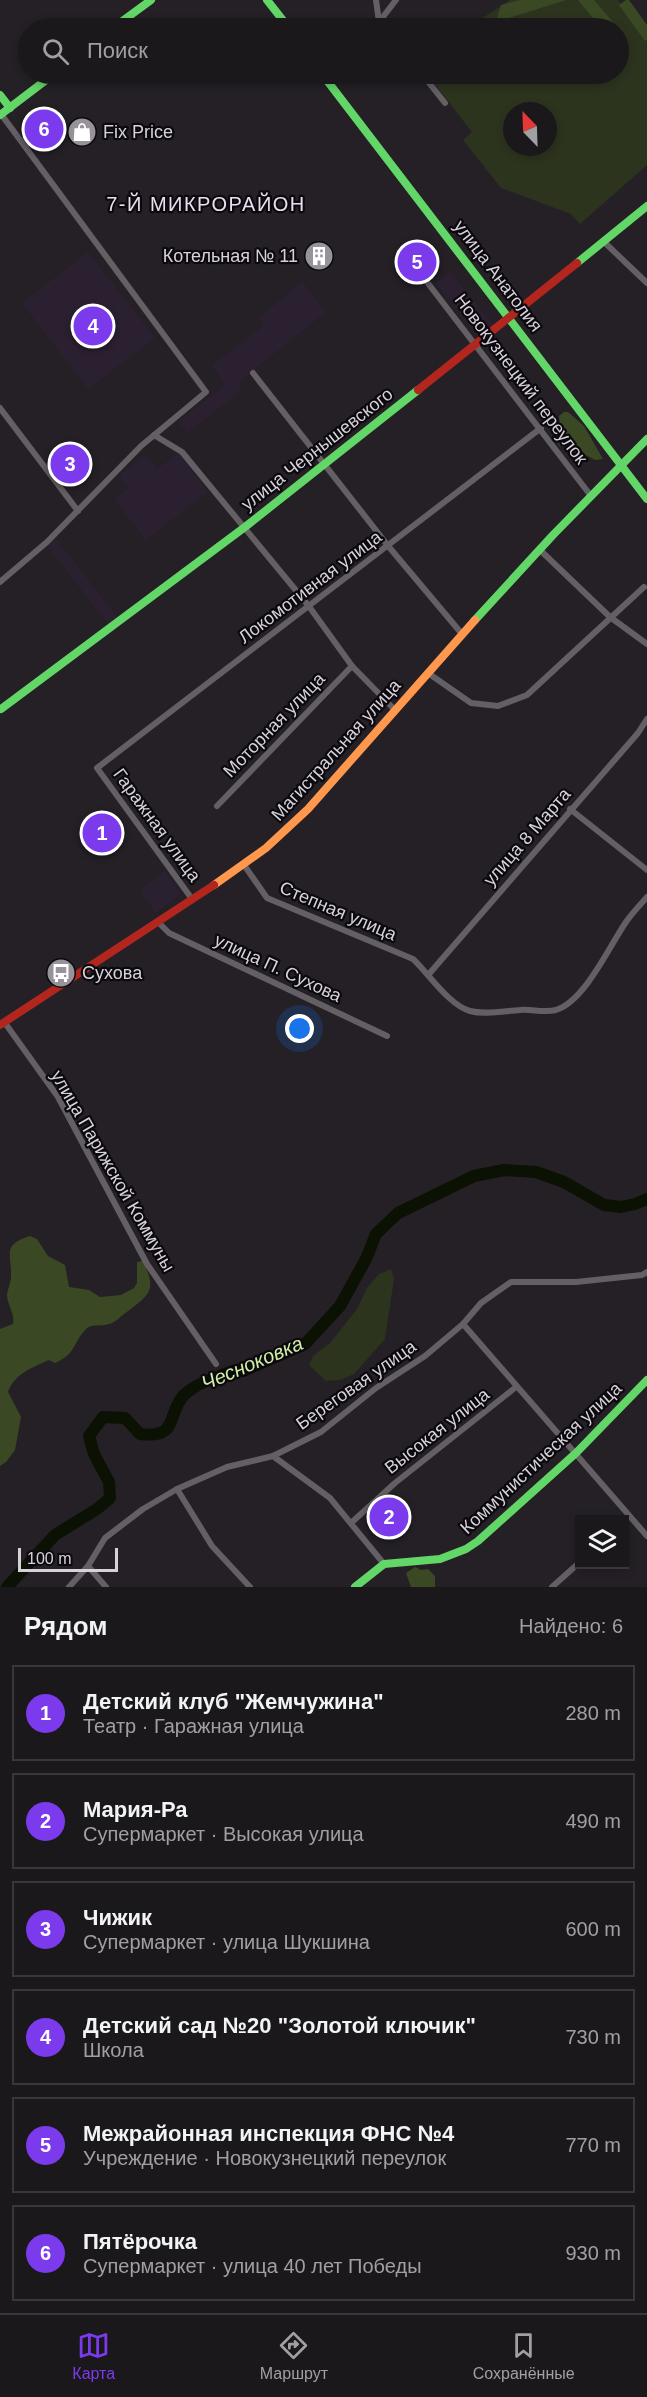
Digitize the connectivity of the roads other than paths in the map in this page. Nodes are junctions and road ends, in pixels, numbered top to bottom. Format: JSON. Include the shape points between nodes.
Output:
{"nodes":[{"id":1,"x":151,"y":0,"type":"edge"},
{"id":2,"x":267,"y":0,"type":"edge"},
{"id":3,"x":376,"y":0,"type":"edge"},
{"id":4,"x":396,"y":0,"type":"edge"},
{"id":5,"x":127,"y":18,"type":"edge"},
{"id":6,"x":281,"y":18,"type":"edge"},
{"id":7,"x":378,"y":18,"type":"edge"},
{"id":8,"x":382,"y":18,"type":"edge"},
{"id":9,"x":41,"y":84,"type":"edge"},
{"id":10,"x":330,"y":84,"type":"edge"},
{"id":11,"x":430,"y":84,"type":"edge"},
{"id":12,"x":0,"y":95,"type":"edge"},
{"id":13,"x":445,"y":103,"type":"dead end"},
{"id":14,"x":10,"y":108,"type":"junction"},
{"id":15,"x":0,"y":115,"type":"edge"},
{"id":16,"x":647,"y":206,"type":"edge"},
{"id":17,"x":603,"y":241,"type":"junction"},
{"id":18,"x":427,"y":282,"type":"dead end"},
{"id":19,"x":647,"y":284,"type":"edge"},
{"id":20,"x":509,"y":318,"type":"junction"},
{"id":21,"x":477,"y":345,"type":"junction"},
{"id":22,"x":253,"y":373,"type":"dead end"},
{"id":23,"x":0,"y":408,"type":"edge"},
{"id":24,"x":541,"y":428,"type":"junction"},
{"id":25,"x":154,"y":435,"type":"junction"},
{"id":26,"x":647,"y":439,"type":"edge"},
{"id":27,"x":324,"y":464,"type":"junction"},
{"id":28,"x":621,"y":465,"type":"junction"},
{"id":29,"x":591,"y":496,"type":"junction"},
{"id":30,"x":647,"y":499,"type":"edge"},
{"id":31,"x":78,"y":511,"type":"junction"},
{"id":32,"x":245,"y":527,"type":"junction"},
{"id":33,"x":389,"y":547,"type":"junction"},
{"id":34,"x":540,"y":550,"type":"junction"},
{"id":35,"x":0,"y":582,"type":"edge"},
{"id":36,"x":644,"y":587,"type":"dead end"},
{"id":37,"x":308,"y":605,"type":"junction"},
{"id":38,"x":610,"y":617,"type":"junction"},
{"id":39,"x":462,"y":634,"type":"junction"},
{"id":40,"x":647,"y":644,"type":"edge"},
{"id":41,"x":352,"y":666,"type":"junction"},
{"id":42,"x":428,"y":673,"type":"junction"},
{"id":43,"x":1,"y":710,"type":"edge"},
{"id":44,"x":394,"y":710,"type":"junction"},
{"id":45,"x":647,"y":719,"type":"edge"},
{"id":46,"x":97,"y":768,"type":"joint"},
{"id":47,"x":217,"y":806,"type":"dead end"},
{"id":48,"x":570,"y":809,"type":"junction"},
{"id":49,"x":244,"y":865,"type":"junction"},
{"id":50,"x":647,"y":870,"type":"edge"},
{"id":51,"x":647,"y":897,"type":"edge"},
{"id":52,"x":192,"y":899,"type":"junction"},
{"id":53,"x":158,"y":922,"type":"junction"},
{"id":54,"x":429,"y":974,"type":"junction"},
{"id":55,"x":2,"y":1024,"type":"edge"},
{"id":56,"x":387,"y":1036,"type":"dead end"},
{"id":57,"x":647,"y":1272,"type":"edge"},
{"id":58,"x":463,"y":1324,"type":"junction"},
{"id":59,"x":216,"y":1364,"type":"dead end"},
{"id":60,"x":647,"y":1380,"type":"edge"},
{"id":61,"x":516,"y":1387,"type":"junction"},
{"id":62,"x":576,"y":1453,"type":"junction"},
{"id":63,"x":273,"y":1456,"type":"junction"},
{"id":64,"x":177,"y":1489,"type":"junction"},
{"id":65,"x":630,"y":1515,"type":"joint"},
{"id":66,"x":351,"y":1523,"type":"junction"},
{"id":67,"x":647,"y":1536,"type":"edge"},
{"id":68,"x":384,"y":1564,"type":"junction"},
{"id":69,"x":88,"y":1566,"type":"junction"},
{"id":70,"x":575,"y":1566,"type":"edge"},
{"id":71,"x":69,"y":1587,"type":"edge"},
{"id":72,"x":106,"y":1587,"type":"edge"},
{"id":73,"x":250,"y":1587,"type":"edge"},
{"id":74,"x":355,"y":1587,"type":"edge"},
{"id":75,"x":552,"y":1587,"type":"edge"}],
"edges":[{"from":1,"to":5,"type":"street"},
{"from":2,"to":6,"type":"street"},
{"from":3,"to":7,"type":"street"},
{"from":4,"to":8,"type":"street"},
{"from":9,"to":14,"type":"street"},
{"from":10,"to":20,"type":"street","name":"улица Анатолия"},
{"from":11,"to":13,"type":"street"},
{"from":12,"to":14,"type":"street"},
{"from":14,"to":15,"type":"street"},
{"from":15,"to":25,"type":"street","via":[[206,392]]},
{"from":16,"to":17,"type":"street","name":"улица Чернышевского"},
{"from":17,"to":19,"type":"street"},
{"from":17,"to":20,"type":"street","name":"улица Чернышевского"},
{"from":18,"to":21,"type":"street","name":"Новокузнецкий переулок"},
{"from":20,"to":21,"type":"street","name":"улица Чернышевского"},
{"from":20,"to":28,"type":"street","name":"улица Анатолия"},
{"from":21,"to":24,"type":"street","name":"Новокузнецкий переулок"},
{"from":21,"to":27,"type":"street","name":"улица Чернышевского"},
{"from":22,"to":27,"type":"street"},
{"from":23,"to":31,"type":"street"},
{"from":24,"to":29,"type":"street","name":"Новокузнецкий переулок"},
{"from":24,"to":33,"type":"street","name":"Локомотивная улица"},
{"from":25,"to":31,"type":"street"},
{"from":25,"to":32,"type":"street","via":[[182,452]]},
{"from":26,"to":28,"type":"street","name":"Магистральная улица"},
{"from":27,"to":32,"type":"street","name":"улица Чернышевского"},
{"from":27,"to":33,"type":"street"},
{"from":28,"to":29,"type":"street","name":"Магистральная улица"},
{"from":28,"to":30,"type":"street","name":"улица Анатолия"},
{"from":29,"to":34,"type":"street","name":"Магистральная улица"},
{"from":31,"to":35,"type":"street"},
{"from":32,"to":37,"type":"street"},
{"from":32,"to":43,"type":"street","name":"улица Чернышевского"},
{"from":33,"to":37,"type":"street","name":"Локомотивная улица"},
{"from":33,"to":39,"type":"street"},
{"from":34,"to":38,"type":"street"},
{"from":34,"to":39,"type":"street","name":"Магистральная улица"},
{"from":36,"to":38,"type":"street"},
{"from":37,"to":41,"type":"street"},
{"from":37,"to":46,"type":"street","name":"Локомотивная улица"},
{"from":38,"to":40,"type":"street"},
{"from":38,"to":42,"type":"street","via":[[527,695],[498,706],[471,703]]},
{"from":39,"to":42,"type":"street","name":"Магистральная улица"},
{"from":41,"to":44,"type":"street"},
{"from":41,"to":47,"type":"street","name":"Моторная улица"},
{"from":42,"to":44,"type":"street","name":"Магистральная улица"},
{"from":44,"to":49,"type":"street","name":"Магистральная улица","via":[[293,824]]},
{"from":45,"to":48,"type":"street","name":"улица 8 Марта"},
{"from":46,"to":52,"type":"street","name":"Гаражная улица"},
{"from":48,"to":50,"type":"street"},
{"from":48,"to":54,"type":"street","name":"улица 8 Марта"},
{"from":49,"to":52,"type":"street","name":"Магистральная улица"},
{"from":49,"to":54,"type":"street","name":"Степная улица","via":[[267,898],[413,959]]},
{"from":51,"to":54,"type":"street","name":"Степная улица","via":[[627,920],[594,975],[569,1003],[556,1010],[470,1011],[451,1001]]},
{"from":52,"to":53,"type":"street","name":"Магистральная улица"},
{"from":53,"to":55,"type":"street","name":"Магистральная улица"},
{"from":53,"to":56,"type":"street","name":"улица П. Сухова","via":[[169,933]]},
{"from":55,"to":59,"type":"street","name":"улица Парижской Коммуны","via":[[57,1097],[147,1263]]},
{"from":57,"to":58,"type":"street","name":"Береговая улица","via":[[576,1282],[511,1282],[481,1303]]},
{"from":58,"to":61,"type":"street"},
{"from":58,"to":63,"type":"street","name":"Береговая улица","via":[[321,1432]]},
{"from":60,"to":62,"type":"street","name":"Коммунистическая улица"},
{"from":61,"to":62,"type":"street"},
{"from":61,"to":66,"type":"street","name":"Высокая улица"},
{"from":62,"to":65,"type":"street"},
{"from":62,"to":68,"type":"street","name":"Коммунистическая улица","via":[[513,1512],[466,1549],[440,1558]]},
{"from":63,"to":64,"type":"street","name":"Береговая улица","via":[[227,1467]]},
{"from":63,"to":66,"type":"street","via":[[315,1485]]},
{"from":64,"to":69,"type":"street","name":"Береговая улица","via":[[105,1538]]},
{"from":64,"to":73,"type":"street","via":[[212,1546]]},
{"from":65,"to":67,"type":"street"},
{"from":66,"to":68,"type":"street"},
{"from":68,"to":74,"type":"street"},
{"from":69,"to":71,"type":"street","name":"Береговая улица"},
{"from":69,"to":72,"type":"street"},
{"from":70,"to":75,"type":"street"}]}
